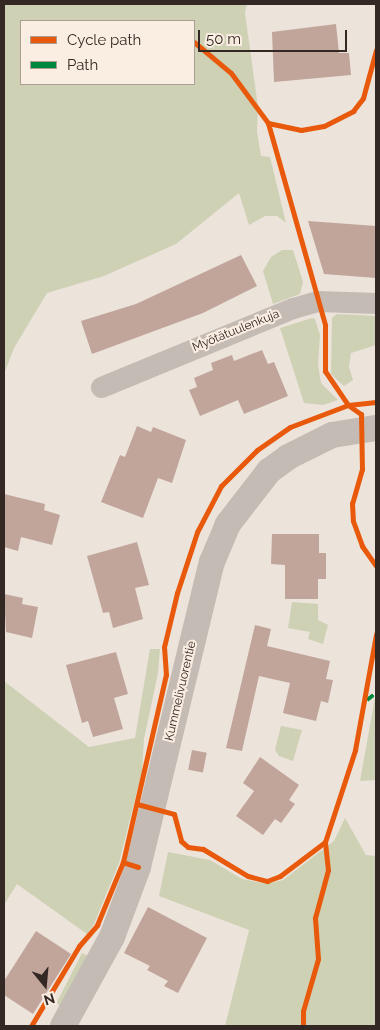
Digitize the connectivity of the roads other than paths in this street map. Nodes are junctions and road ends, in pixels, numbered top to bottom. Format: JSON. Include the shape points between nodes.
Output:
{"nodes":[{"id":1,"x":376,"y":302,"type":"edge"},
{"id":2,"x":101,"y":387,"type":"dead end"},
{"id":3,"x":376,"y":428,"type":"edge"},
{"id":4,"x":63,"y":1026,"type":"edge"}],
"edges":[{"from":1,"to":2,"type":"street","name":"Myötätuulenkuja","via":[[317,300]]},
{"from":3,"to":4,"type":"street","name":"Kummelivuorentie","via":[[332,435],[288,458],[269,471],[228,524],[212,562],[138,867],[112,937]]}]}
